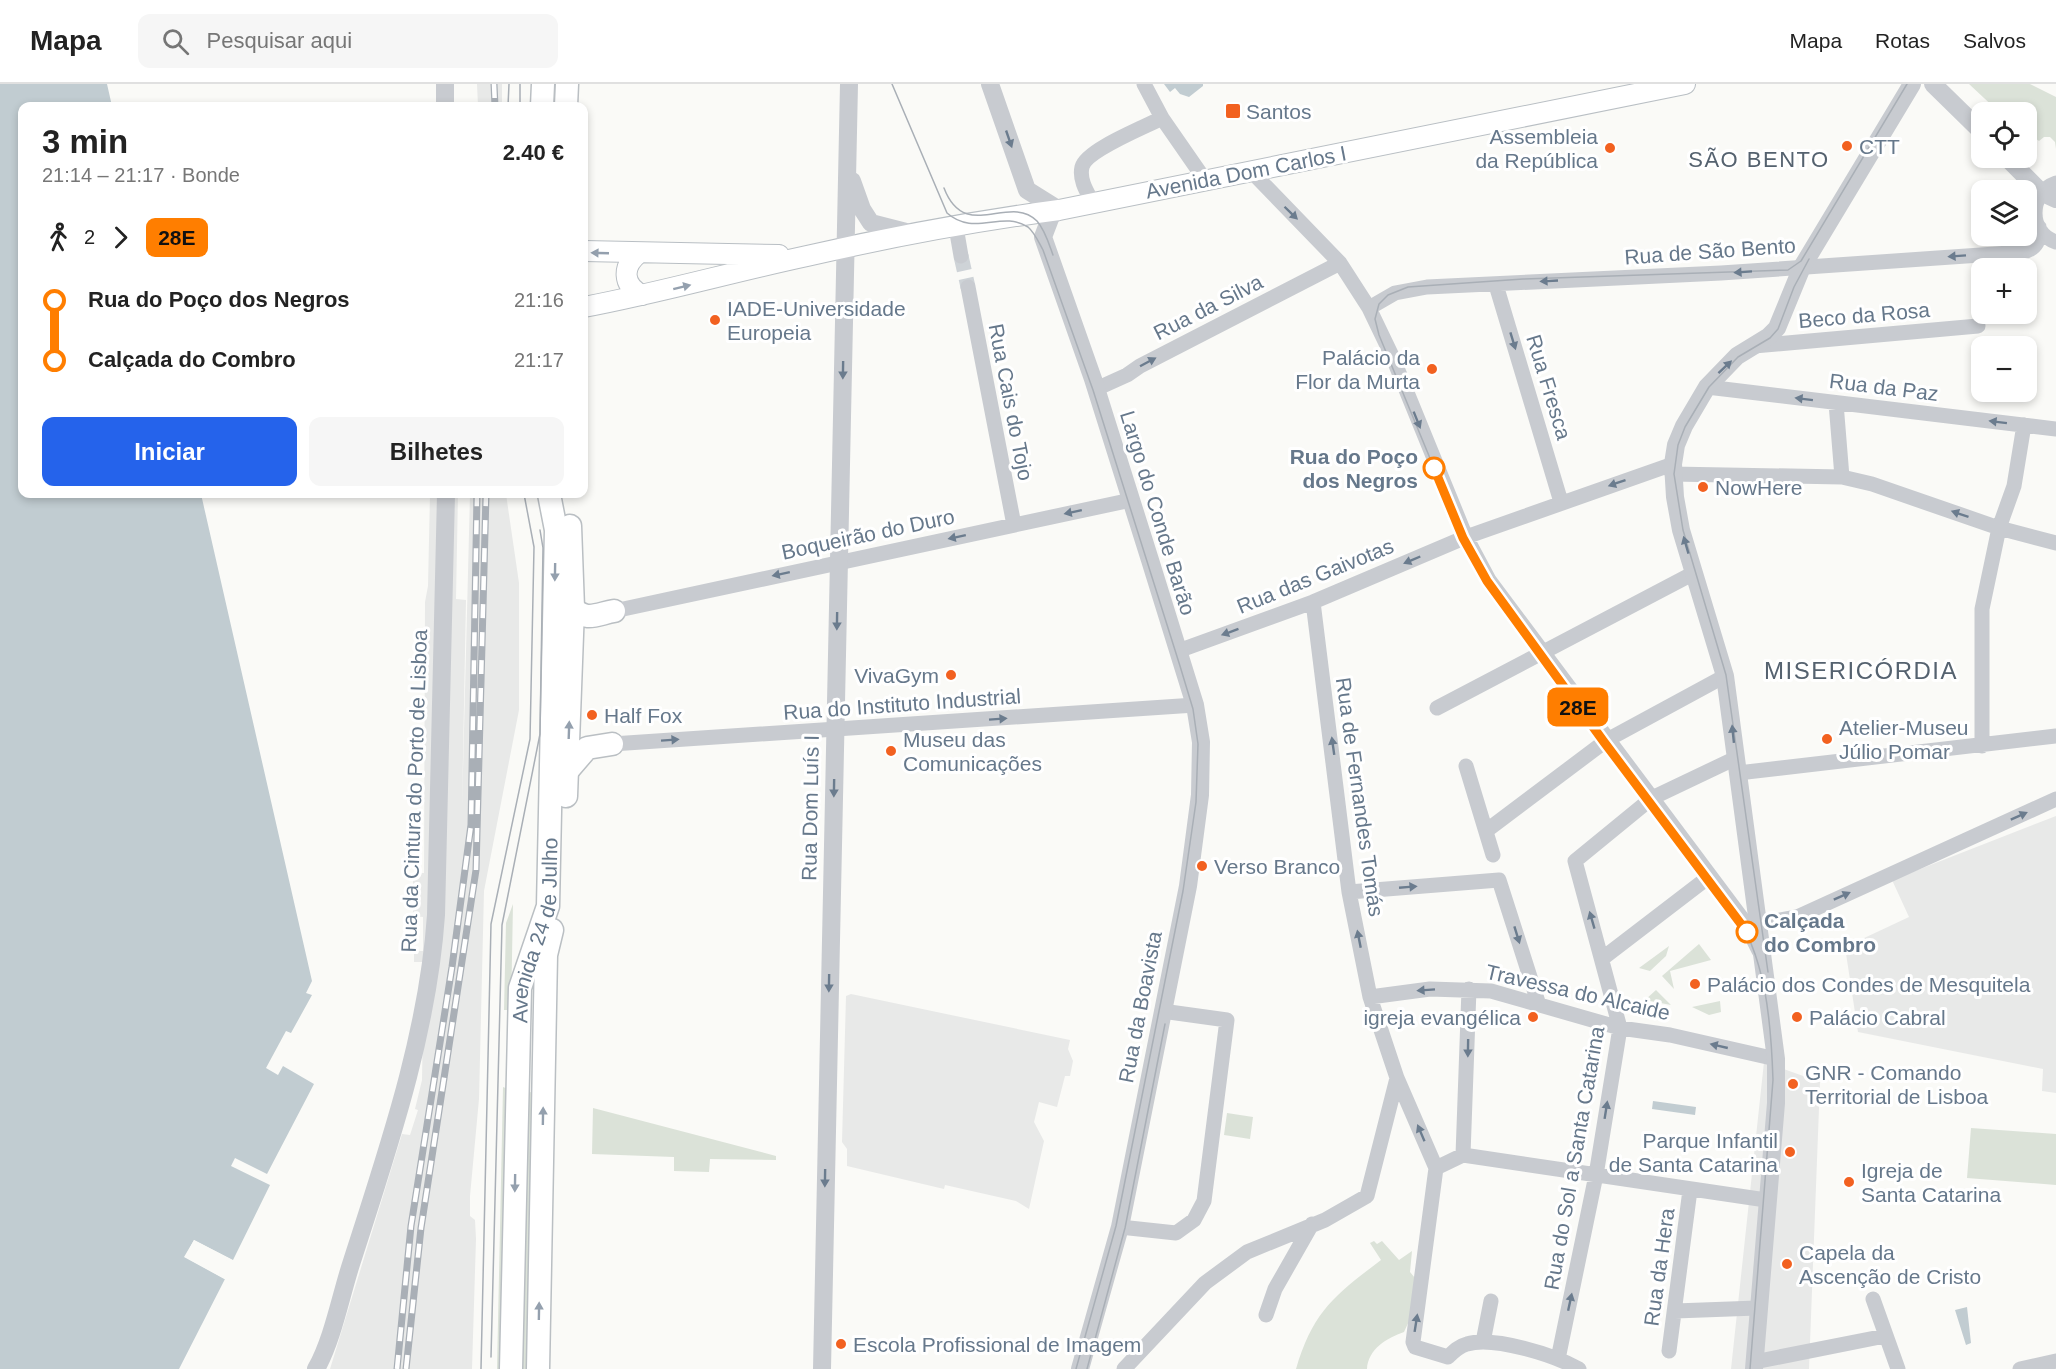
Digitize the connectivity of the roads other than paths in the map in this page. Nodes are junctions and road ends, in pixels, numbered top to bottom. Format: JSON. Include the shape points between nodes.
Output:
{"nodes":[{"id":1,"x":445,"y":84,"type":"edge"},
{"id":2,"x":543,"y":84,"type":"edge"},
{"id":3,"x":567,"y":84,"type":"edge"},
{"id":4,"x":849,"y":84,"type":"edge"},
{"id":5,"x":990,"y":84,"type":"edge"},
{"id":6,"x":1144,"y":84,"type":"edge"},
{"id":7,"x":1685,"y":84,"type":"edge"},
{"id":8,"x":1912,"y":84,"type":"edge"},
{"id":9,"x":1933,"y":84,"type":"edge"},
{"id":10,"x":1651,"y":87,"type":"edge"},
{"id":11,"x":445,"y":102,"type":"edge"},
{"id":12,"x":542,"y":102,"type":"edge"},
{"id":13,"x":566,"y":102,"type":"edge"},
{"id":14,"x":1162,"y":118,"type":"junction"},
{"id":15,"x":1971,"y":121,"type":"edge"},
{"id":16,"x":2020,"y":168,"type":"edge"},
{"id":17,"x":848,"y":171,"type":"junction"},
{"id":18,"x":1251,"y":171,"type":"junction"},
{"id":19,"x":1205,"y":180,"type":"junction"},
{"id":20,"x":2051,"y":191,"type":"edge"},
{"id":21,"x":1092,"y":203,"type":"junction"},
{"id":22,"x":1059,"y":210,"type":"junction"},
{"id":23,"x":956,"y":227,"type":"junction"},
{"id":24,"x":2039,"y":227,"type":"junction"},
{"id":25,"x":917,"y":234,"type":"junction"},
{"id":26,"x":2053,"y":241,"type":"edge"},
{"id":27,"x":845,"y":248,"type":"junction"},
{"id":28,"x":588,"y":251,"type":"edge"},
{"id":29,"x":639,"y":253,"type":"junction"},
{"id":30,"x":806,"y":256,"type":"junction"},
{"id":31,"x":962,"y":256,"type":"tunnel mouth"},
{"id":32,"x":1340,"y":262,"type":"junction"},
{"id":33,"x":1802,"y":267,"type":"junction"},
{"id":34,"x":1496,"y":285,"type":"junction"},
{"id":35,"x":968,"y":287,"type":"tunnel mouth"},
{"id":36,"x":642,"y":295,"type":"junction"},
{"id":37,"x":588,"y":306,"type":"edge"},
{"id":38,"x":1369,"y":308,"type":"junction"},
{"id":39,"x":1978,"y":326,"type":"dead end"},
{"id":40,"x":1754,"y":346,"type":"junction"},
{"id":41,"x":1707,"y":387,"type":"junction"},
{"id":42,"x":1096,"y":388,"type":"junction"},
{"id":43,"x":1836,"y":403,"type":"junction"},
{"id":44,"x":2024,"y":425,"type":"junction"},
{"id":45,"x":2056,"y":429,"type":"edge"},
{"id":46,"x":1672,"y":469,"type":"junction"},
{"id":47,"x":1842,"y":477,"type":"junction"},
{"id":48,"x":446,"y":498,"type":"edge"},
{"id":49,"x":550,"y":498,"type":"edge"},
{"id":50,"x":566,"y":498,"type":"edge"},
{"id":51,"x":1131,"y":500,"type":"junction"},
{"id":52,"x":1561,"y":502,"type":"junction"},
{"id":53,"x":1014,"y":525,"type":"junction"},
{"id":54,"x":1999,"y":528,"type":"junction"},
{"id":55,"x":1466,"y":537,"type":"junction"},
{"id":56,"x":2056,"y":543,"type":"edge"},
{"id":57,"x":839,"y":562,"type":"junction"},
{"id":58,"x":1694,"y":573,"type":"junction"},
{"id":59,"x":1313,"y":602,"type":"junction"},
{"id":60,"x":573,"y":608,"type":"junction"},
{"id":61,"x":614,"y":611,"type":"joint"},
{"id":62,"x":1178,"y":651,"type":"junction"},
{"id":63,"x":1541,"y":652,"type":"junction"},
{"id":64,"x":1725,"y":676,"type":"junction"},
{"id":65,"x":1195,"y":705,"type":"junction"},
{"id":66,"x":1437,"y":708,"type":"dead end"},
{"id":67,"x":835,"y":730,"type":"junction"},
{"id":68,"x":2056,"y":736,"type":"edge"},
{"id":69,"x":1606,"y":740,"type":"junction"},
{"id":70,"x":612,"y":744,"type":"joint"},
{"id":71,"x":1982,"y":746,"type":"junction"},
{"id":72,"x":1737,"y":765,"type":"junction"},
{"id":73,"x":1466,"y":766,"type":"dead end"},
{"id":74,"x":568,"y":770,"type":"junction"},
{"id":75,"x":1652,"y":798,"type":"junction"},
{"id":76,"x":2056,"y":799,"type":"edge"},
{"id":77,"x":1486,"y":831,"type":"junction"},
{"id":78,"x":1493,"y":855,"type":"dead end"},
{"id":79,"x":1708,"y":874,"type":"junction"},
{"id":80,"x":1349,"y":892,"type":"junction"},
{"id":81,"x":1753,"y":924,"type":"junction"},
{"id":82,"x":1602,"y":958,"type":"junction"},
{"id":83,"x":1469,"y":989,"type":"junction"},
{"id":84,"x":1370,"y":997,"type":"junction"},
{"id":85,"x":1539,"y":1005,"type":"junction"},
{"id":86,"x":1162,"y":1011,"type":"junction"},
{"id":87,"x":1620,"y":1028,"type":"junction"},
{"id":88,"x":1776,"y":1065,"type":"junction"},
{"id":89,"x":1397,"y":1078,"type":"junction"},
{"id":90,"x":1463,"y":1155,"type":"junction"},
{"id":91,"x":1436,"y":1168,"type":"junction"},
{"id":92,"x":1596,"y":1175,"type":"junction"},
{"id":93,"x":1690,"y":1190,"type":"junction"},
{"id":94,"x":1766,"y":1200,"type":"junction"},
{"id":95,"x":1312,"y":1224,"type":"junction"},
{"id":96,"x":1120,"y":1227,"type":"junction"},
{"id":97,"x":1874,"y":1299,"type":"dead end"},
{"id":98,"x":1491,"y":1301,"type":"dead end"},
{"id":99,"x":1757,"y":1308,"type":"junction"},
{"id":100,"x":1675,"y":1311,"type":"junction"},
{"id":101,"x":1266,"y":1316,"type":"dead end"},
{"id":102,"x":1885,"y":1336,"type":"junction"},
{"id":103,"x":1483,"y":1342,"type":"junction"},
{"id":104,"x":1669,"y":1351,"type":"dead end"},
{"id":105,"x":1558,"y":1359,"type":"junction"},
{"id":106,"x":2056,"y":1361,"type":"edge"},
{"id":107,"x":1446,"y":1363,"type":"edge"},
{"id":108,"x":1754,"y":1366,"type":"edge"},
{"id":109,"x":318,"y":1367,"type":"edge"},
{"id":110,"x":511,"y":1369,"type":"edge"},
{"id":111,"x":538,"y":1369,"type":"edge"},
{"id":112,"x":822,"y":1369,"type":"edge"},
{"id":113,"x":1080,"y":1369,"type":"edge"},
{"id":114,"x":1124,"y":1369,"type":"edge"},
{"id":115,"x":1579,"y":1369,"type":"edge"},
{"id":116,"x":1898,"y":1369,"type":"edge"},
{"id":117,"x":2020,"y":1369,"type":"edge"}],
"edges":[{"from":1,"to":11,"type":"street"},
{"from":2,"to":12,"type":"main road"},
{"from":3,"to":13,"type":"main road"},
{"from":4,"to":17,"type":"street","name":"Rua Dom Luís I"},
{"from":5,"to":22,"type":"street","one_way":true,"via":[[1027,190]]},
{"from":6,"to":14,"type":"street"},
{"from":7,"to":10,"type":"main road","name":"Avenida Dom Carlos I"},
{"from":8,"to":33,"type":"street"},
{"from":9,"to":15,"type":"street"},
{"from":10,"to":18,"type":"main road","name":"Avenida Dom Carlos I"},
{"from":14,"to":19,"type":"street"},
{"from":14,"to":21,"type":"street","via":[[1090,154],[1082,166],[1082,181]]},
{"from":16,"to":20,"type":"street"},
{"from":17,"to":25,"type":"street","via":[[868,220],[874,225]]},
{"from":17,"to":27,"type":"street","name":"Rua Dom Luís I"},
{"from":18,"to":19,"type":"main road","name":"Avenida Dom Carlos I"},
{"from":18,"to":32,"type":"street","one_way":true},
{"from":19,"to":21,"type":"main road","name":"Avenida Dom Carlos I"},
{"from":20,"to":24,"type":"street","via":[[2036,202]]},
{"from":21,"to":22,"type":"main road","name":"Avenida Dom Carlos I"},
{"from":22,"to":23,"type":"main road","name":"Avenida Dom Carlos I"},
{"from":22,"to":42,"type":"street","name":"Largo do Conde Barão","via":[[1051,216],[1043,237]]},
{"from":23,"to":25,"type":"main road","name":"Avenida Dom Carlos I"},
{"from":23,"to":31,"type":"street"},
{"from":24,"to":26,"type":"street"},
{"from":24,"to":33,"type":"street","name":"Rua de São Bento","one_way":true,"via":[[2035,247],[2024,252]]},
{"from":25,"to":27,"type":"main road","name":"Avenida Dom Carlos I"},
{"from":27,"to":30,"type":"main road","name":"Avenida Dom Carlos I"},
{"from":27,"to":57,"type":"street","name":"Rua Dom Luís I","one_way":true},
{"from":29,"to":28,"type":"main road","name":"Avenida Dom Carlos I","one_way":true},
{"from":29,"to":30,"type":"main road","name":"Avenida Dom Carlos I"},
{"from":29,"to":36,"type":"main road","via":[[630,260],[626,274],[630,287]]},
{"from":36,"to":30,"type":"main road","name":"Avenida Dom Carlos I","one_way":true},
{"from":32,"to":38,"type":"street"},
{"from":42,"to":32,"type":"street","name":"Rua da Silva","one_way":true},
{"from":33,"to":34,"type":"street","name":"Rua de São Bento","one_way":true},
{"from":33,"to":40,"type":"street","via":[[1777,328]]},
{"from":34,"to":38,"type":"street","name":"Rua de São Bento","via":[[1408,290]]},
{"from":34,"to":52,"type":"street","name":"Rua Fresca","one_way":true},
{"from":35,"to":53,"type":"street","name":"Rua Cais do Tojo"},
{"from":36,"to":37,"type":"main road","name":"Avenida Dom Carlos I"},
{"from":38,"to":55,"type":"street","one_way":true},
{"from":39,"to":40,"type":"street","name":"Beco da Rosa"},
{"from":41,"to":40,"type":"street","one_way":true,"via":[[1737,356]]},
{"from":43,"to":41,"type":"street","name":"Rua da Paz","one_way":true},
{"from":41,"to":46,"type":"street","via":[[1684,426]]},
{"from":42,"to":51,"type":"street","name":"Largo do Conde Barão"},
{"from":44,"to":43,"type":"street","name":"Rua da Paz","one_way":true},
{"from":43,"to":47,"type":"street"},
{"from":44,"to":45,"type":"street","name":"Rua da Paz"},
{"from":44,"to":54,"type":"street","via":[[2014,486]]},
{"from":46,"to":47,"type":"street","name":"Rua das Gaivotas"},
{"from":46,"to":52,"type":"street","name":"Rua das Gaivotas","one_way":true},
{"from":58,"to":46,"type":"street","one_way":true,"via":[[1681,530]]},
{"from":54,"to":47,"type":"street","name":"Rua das Gaivotas","one_way":true},
{"from":48,"to":109,"type":"street","name":"Rua da Cintura do Porto de Lisboa","via":[[436,915],[428,981],[399,1106]]},
{"from":49,"to":110,"type":"main road","name":"Avenida 24 de Julho","one_way":true,"via":[[556,530],[548,906],[520,988]]},
{"from":50,"to":60,"type":"main road","name":"Avenida 24 de Julho"},
{"from":51,"to":53,"type":"street","name":"Boqueirão do Duro","one_way":true},
{"from":51,"to":62,"type":"street","name":"Largo do Conde Barão"},
{"from":52,"to":55,"type":"street","name":"Rua das Gaivotas"},
{"from":53,"to":57,"type":"street","name":"Boqueirão do Duro","one_way":true},
{"from":54,"to":56,"type":"street","name":"Rua das Gaivotas"},
{"from":54,"to":71,"type":"street","via":[[1982,609]]},
{"from":55,"to":59,"type":"street","name":"Rua das Gaivotas","one_way":true},
{"from":55,"to":63,"type":"street","via":[[1489,580]]},
{"from":57,"to":61,"type":"street","name":"Boqueirão do Duro","one_way":true},
{"from":57,"to":67,"type":"street","name":"Rua Dom Luís I","one_way":true},
{"from":58,"to":63,"type":"street"},
{"from":58,"to":64,"type":"street"},
{"from":59,"to":62,"type":"street","name":"Rua das Gaivotas","one_way":true},
{"from":80,"to":59,"type":"street","name":"Rua de Fernandes Tomás","one_way":true},
{"from":60,"to":61,"type":"main road","via":[[588,618]]},
{"from":74,"to":60,"type":"main road","name":"Avenida 24 de Julho","one_way":true},
{"from":62,"to":65,"type":"street","name":"Rua da Boavista"},
{"from":63,"to":66,"type":"street"},
{"from":63,"to":69,"type":"street"},
{"from":64,"to":69,"type":"street"},
{"from":72,"to":64,"type":"street","one_way":true},
{"from":67,"to":65,"type":"street","name":"Rua do Instituto Industrial","one_way":true},
{"from":65,"to":86,"type":"street","name":"Rua da Boavista","via":[[1201,766],[1196,834]]},
{"from":70,"to":67,"type":"street","name":"Rua do Instituto Industrial","one_way":true},
{"from":67,"to":112,"type":"street","name":"Rua Dom Luís I","one_way":true},
{"from":68,"to":71,"type":"street"},
{"from":69,"to":75,"type":"street"},
{"from":69,"to":77,"type":"street"},
{"from":70,"to":74,"type":"main road","via":[[586,748]]},
{"from":71,"to":72,"type":"street"},
{"from":72,"to":75,"type":"street"},
{"from":72,"to":81,"type":"street"},
{"from":73,"to":77,"type":"street"},
{"from":111,"to":74,"type":"main road","name":"Avenida 24 de Julho","one_way":true,"via":[[546,955],[560,896]]},
{"from":75,"to":79,"type":"street"},
{"from":82,"to":75,"type":"street","name":"Rua do Sol a Santa Catarina","one_way":true,"via":[[1575,861]]},
{"from":81,"to":76,"type":"street","one_way":true,"via":[[1797,917]]},
{"from":77,"to":78,"type":"street"},
{"from":79,"to":81,"type":"street"},
{"from":79,"to":82,"type":"street"},
{"from":84,"to":80,"type":"street","name":"Rua de Fernandes Tomás","one_way":true},
{"from":80,"to":85,"type":"street","one_way":true,"via":[[1499,880]]},
{"from":81,"to":88,"type":"street","via":[[1766,977]]},
{"from":82,"to":87,"type":"street","name":"Rua do Sol a Santa Catarina"},
{"from":83,"to":84,"type":"street","name":"Travessa do Alcaide","one_way":true,"via":[[1430,989]]},
{"from":83,"to":85,"type":"street","name":"Travessa do Alcaide","via":[[1501,993]]},
{"from":83,"to":90,"type":"street","one_way":true},
{"from":84,"to":89,"type":"street","name":"Rua de Fernandes Tomás"},
{"from":85,"to":87,"type":"street","name":"Travessa do Alcaide"},
{"from":86,"to":96,"type":"street","name":"Rua da Boavista"},
{"from":86,"to":96,"type":"street","via":[[1227,1020],[1204,1201],[1194,1220],[1176,1233]]},
{"from":88,"to":87,"type":"street","name":"Travessa do Alcaide","one_way":true,"via":[[1670,1035]]},
{"from":92,"to":87,"type":"street","name":"Rua do Sol a Santa Catarina","one_way":true},
{"from":88,"to":94,"type":"street"},
{"from":91,"to":89,"type":"street","name":"Rua de Fernandes Tomás","one_way":true},
{"from":89,"to":95,"type":"street","via":[[1367,1196]]},
{"from":90,"to":91,"type":"street"},
{"from":90,"to":92,"type":"street"},
{"from":107,"to":91,"type":"street","one_way":true,"via":[[1415,1347],[1413,1342]]},
{"from":92,"to":93,"type":"street"},
{"from":105,"to":92,"type":"street","name":"Rua do Sol a Santa Catarina","one_way":true},
{"from":93,"to":94,"type":"street"},
{"from":93,"to":100,"type":"street","name":"Rua da Hera"},
{"from":94,"to":99,"type":"street"},
{"from":95,"to":101,"type":"street","via":[[1275,1289]]},
{"from":95,"to":114,"type":"street","via":[[1247,1252],[1205,1283]]},
{"from":96,"to":113,"type":"street","name":"Rua da Boavista"},
{"from":97,"to":102,"type":"street"},
{"from":98,"to":103,"type":"street"},
{"from":99,"to":100,"type":"street"},
{"from":99,"to":108,"type":"street"},
{"from":100,"to":104,"type":"street","name":"Rua da Hera"},
{"from":102,"to":108,"type":"street"},
{"from":102,"to":116,"type":"street"},
{"from":103,"to":105,"type":"street"},
{"from":103,"to":107,"type":"street","via":[[1465,1344]]},
{"from":105,"to":115,"type":"street"},
{"from":106,"to":117,"type":"street"}]}
